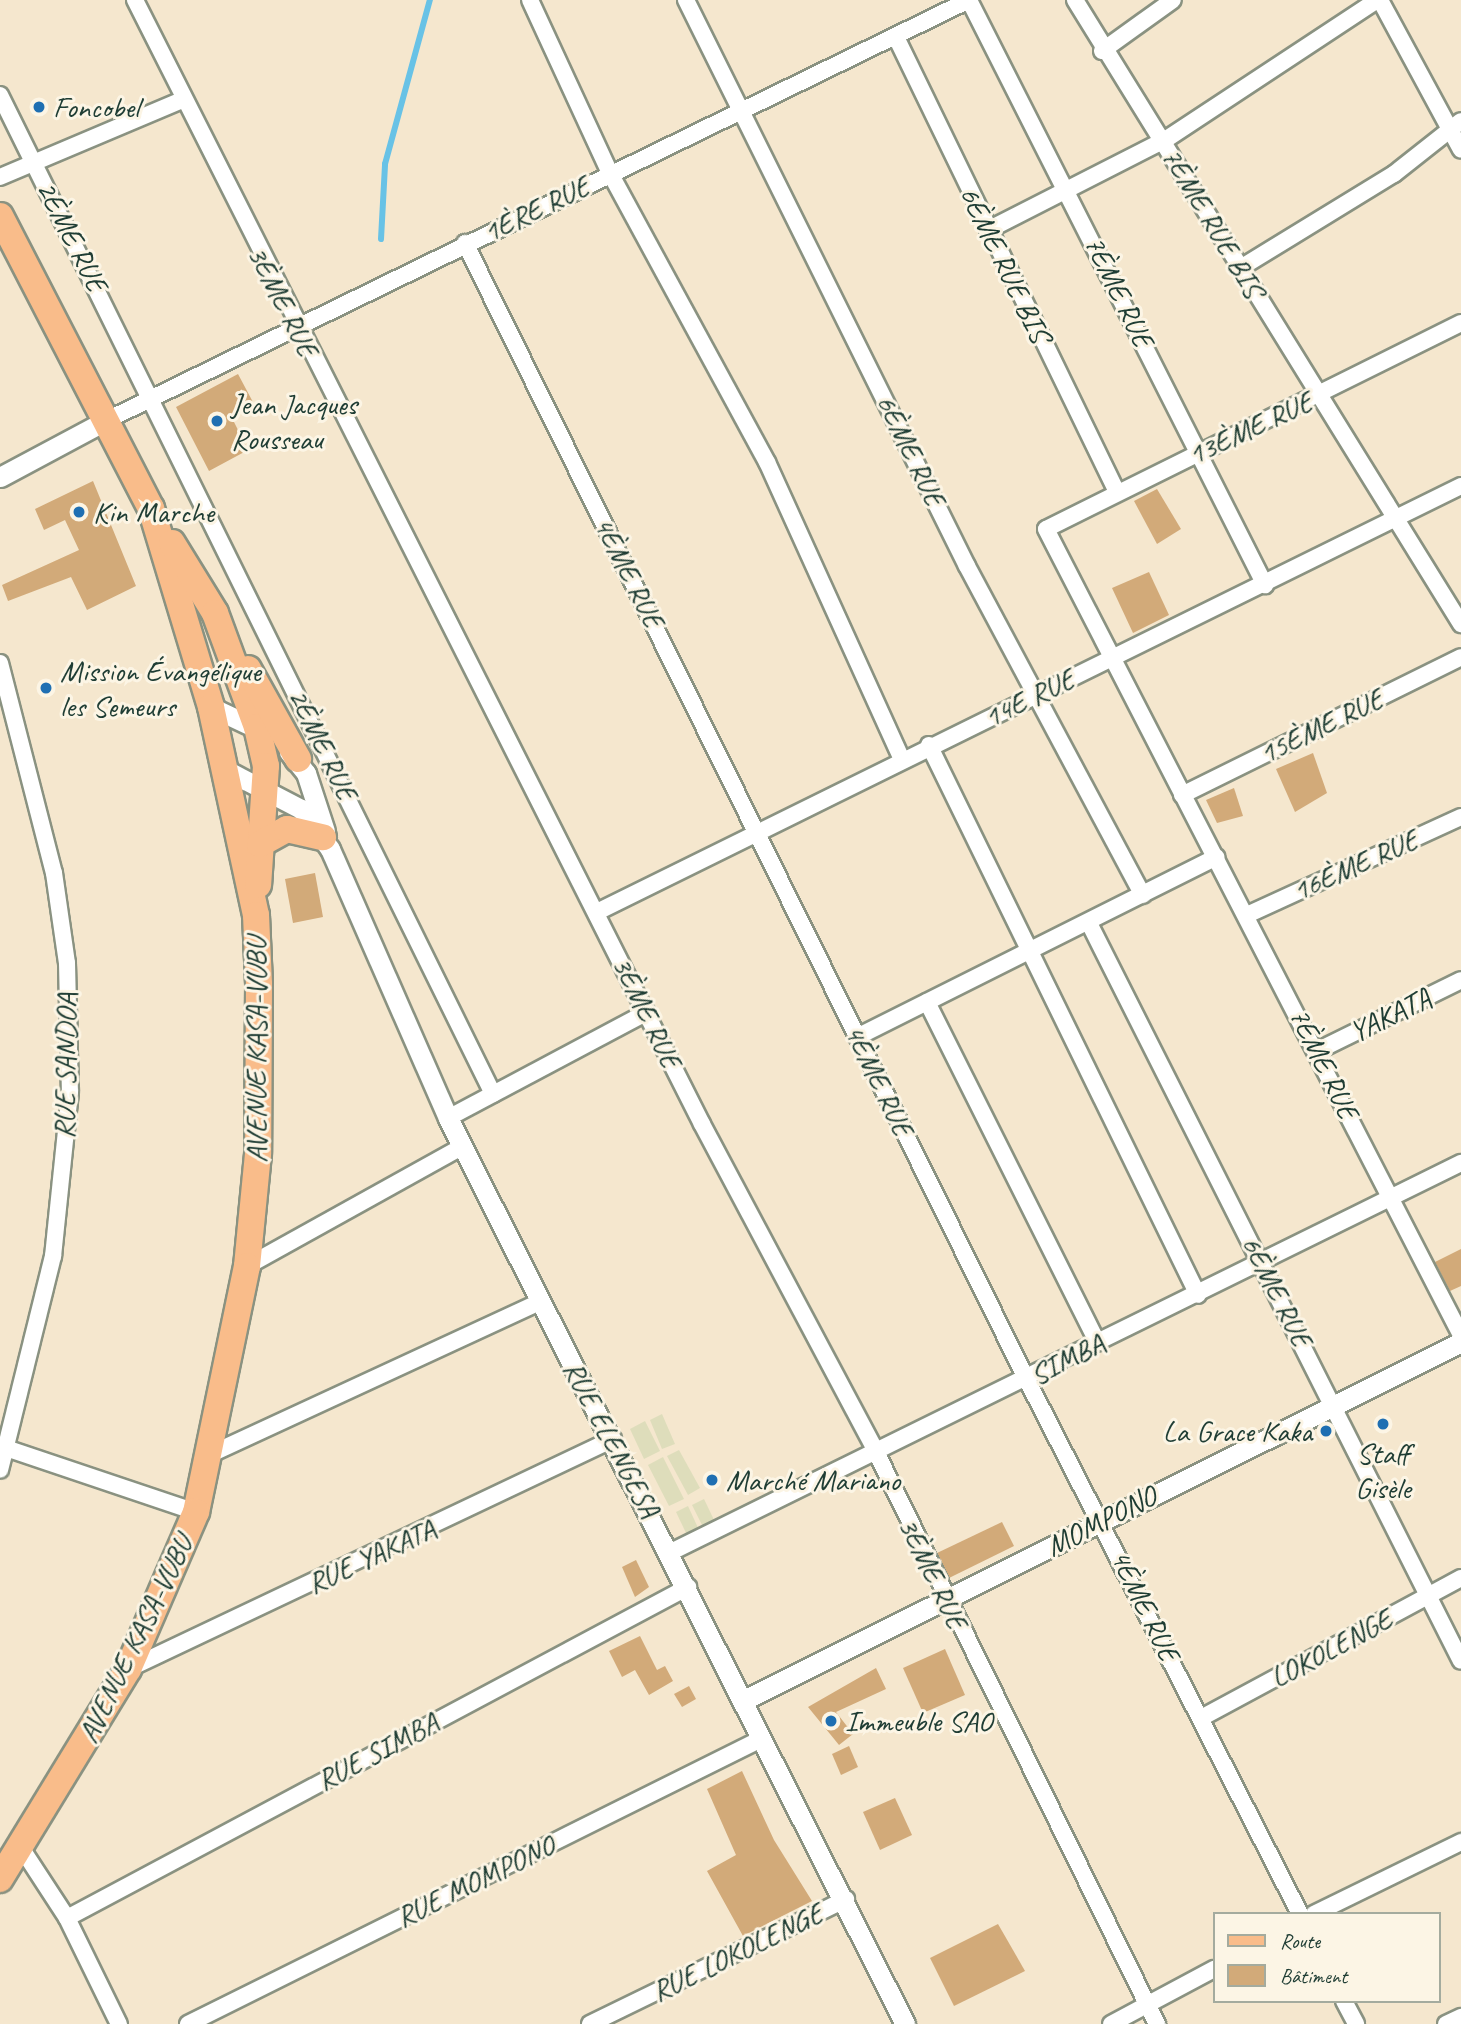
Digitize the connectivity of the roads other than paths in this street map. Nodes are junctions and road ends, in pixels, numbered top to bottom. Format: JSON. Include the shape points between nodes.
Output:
{"nodes":[{"id":1,"x":135,"y":0,"type":"edge"},
{"id":2,"x":530,"y":0,"type":"edge"},
{"id":3,"x":687,"y":0,"type":"edge"},
{"id":4,"x":969,"y":0,"type":"edge"},
{"id":5,"x":1075,"y":0,"type":"edge"},
{"id":6,"x":1173,"y":0,"type":"edge"},
{"id":7,"x":1378,"y":0,"type":"edge"},
{"id":8,"x":896,"y":37,"type":"junction"},
{"id":9,"x":1101,"y":51,"type":"junction"},
{"id":10,"x":0,"y":95,"type":"edge"},
{"id":11,"x":182,"y":100,"type":"junction"},
{"id":12,"x":746,"y":109,"type":"junction"},
{"id":13,"x":1456,"y":127,"type":"edge"},
{"id":14,"x":1165,"y":141,"type":"junction"},
{"id":15,"x":1461,"y":150,"type":"edge"},
{"id":16,"x":34,"y":163,"type":"junction"},
{"id":17,"x":610,"y":173,"type":"junction"},
{"id":18,"x":0,"y":177,"type":"edge"},
{"id":19,"x":1070,"y":191,"type":"junction"},
{"id":20,"x":0,"y":216,"type":"edge"},
{"id":21,"x":988,"y":230,"type":"junction"},
{"id":22,"x":465,"y":243,"type":"junction"},
{"id":23,"x":8,"y":253,"type":"edge"},
{"id":24,"x":1242,"y":267,"type":"junction"},
{"id":25,"x":1461,"y":323,"type":"edge"},
{"id":26,"x":297,"y":329,"type":"junction"},
{"id":27,"x":153,"y":398,"type":"junction"},
{"id":28,"x":1316,"y":398,"type":"junction"},
{"id":29,"x":105,"y":421,"type":"junction"},
{"id":30,"x":1199,"y":452,"type":"junction"},
{"id":31,"x":0,"y":477,"type":"edge"},
{"id":32,"x":1461,"y":486,"type":"edge"},
{"id":33,"x":1116,"y":490,"type":"junction"},
{"id":34,"x":151,"y":508,"type":"junction"},
{"id":35,"x":1392,"y":520,"type":"junction"},
{"id":36,"x":1047,"y":537,"type":"joint"},
{"id":37,"x":1265,"y":585,"type":"junction"},
{"id":38,"x":1461,"y":624,"type":"edge"},
{"id":39,"x":222,"y":629,"type":"junction"},
{"id":40,"x":1461,"y":657,"type":"edge"},
{"id":41,"x":1110,"y":659,"type":"junction"},
{"id":42,"x":0,"y":663,"type":"edge"},
{"id":43,"x":1034,"y":696,"type":"junction"},
{"id":44,"x":211,"y":707,"type":"junction"},
{"id":45,"x":257,"y":727,"type":"junction"},
{"id":46,"x":929,"y":746,"type":"junction"},
{"id":47,"x":299,"y":759,"type":"junction"},
{"id":48,"x":901,"y":760,"type":"junction"},
{"id":49,"x":224,"y":769,"type":"junction"},
{"id":50,"x":261,"y":787,"type":"junction"},
{"id":51,"x":1182,"y":795,"type":"junction"},
{"id":52,"x":1461,"y":817,"type":"edge"},
{"id":53,"x":760,"y":834,"type":"junction"},
{"id":54,"x":326,"y":843,"type":"junction"},
{"id":55,"x":260,"y":844,"type":"junction"},
{"id":56,"x":1217,"y":857,"type":"junction"},
{"id":57,"x":1143,"y":895,"type":"junction"},
{"id":58,"x":597,"y":912,"type":"junction"},
{"id":59,"x":1249,"y":914,"type":"junction"},
{"id":60,"x":256,"y":915,"type":"junction"},
{"id":61,"x":1089,"y":923,"type":"junction"},
{"id":62,"x":1033,"y":950,"type":"junction"},
{"id":63,"x":1461,"y":980,"type":"edge"},
{"id":64,"x":927,"y":1002,"type":"junction"},
{"id":65,"x":647,"y":1012,"type":"junction"},
{"id":66,"x":857,"y":1037,"type":"junction"},
{"id":67,"x":1319,"y":1050,"type":"junction"},
{"id":68,"x":493,"y":1094,"type":"junction"},
{"id":69,"x":448,"y":1118,"type":"junction"},
{"id":70,"x":462,"y":1147,"type":"junction"},
{"id":71,"x":1461,"y":1163,"type":"edge"},
{"id":72,"x":1391,"y":1200,"type":"junction"},
{"id":73,"x":1263,"y":1262,"type":"junction"},
{"id":74,"x":247,"y":1266,"type":"junction"},
{"id":75,"x":1198,"y":1294,"type":"junction"},
{"id":76,"x":538,"y":1303,"type":"junction"},
{"id":77,"x":1461,"y":1335,"type":"edge"},
{"id":78,"x":1098,"y":1342,"type":"junction"},
{"id":79,"x":1461,"y":1342,"type":"edge"},
{"id":80,"x":1027,"y":1380,"type":"junction"},
{"id":81,"x":1334,"y":1405,"type":"junction"},
{"id":82,"x":613,"y":1439,"type":"junction"},
{"id":83,"x":4,"y":1447,"type":"edge"},
{"id":84,"x":875,"y":1450,"type":"junction"},
{"id":85,"x":213,"y":1453,"type":"junction"},
{"id":86,"x":0,"y":1471,"type":"edge"},
{"id":87,"x":196,"y":1512,"type":"junction"},
{"id":88,"x":1102,"y":1520,"type":"junction"},
{"id":89,"x":671,"y":1552,"type":"junction"},
{"id":90,"x":1461,"y":1578,"type":"edge"},
{"id":91,"x":688,"y":1587,"type":"junction"},
{"id":92,"x":1427,"y":1596,"type":"junction"},
{"id":93,"x":945,"y":1599,"type":"junction"},
{"id":94,"x":1461,"y":1661,"type":"edge"},
{"id":95,"x":128,"y":1669,"type":"junction"},
{"id":96,"x":742,"y":1701,"type":"junction"},
{"id":97,"x":1201,"y":1718,"type":"junction"},
{"id":98,"x":761,"y":1739,"type":"junction"},
{"id":99,"x":1461,"y":1842,"type":"edge"},
{"id":100,"x":22,"y":1849,"type":"junction"},
{"id":101,"x":0,"y":1879,"type":"edge"},
{"id":102,"x":846,"y":1899,"type":"junction"},
{"id":103,"x":1299,"y":1912,"type":"edge"},
{"id":104,"x":1318,"y":1912,"type":"edge"},
{"id":105,"x":67,"y":1918,"type":"junction"},
{"id":106,"x":1212,"y":1970,"type":"edge"},
{"id":107,"x":1345,"y":2003,"type":"edge"},
{"id":108,"x":1149,"y":2006,"type":"junction"},
{"id":109,"x":1461,"y":2017,"type":"edge"},
{"id":110,"x":119,"y":2024,"type":"edge"},
{"id":111,"x":188,"y":2024,"type":"edge"},
{"id":112,"x":590,"y":2024,"type":"edge"},
{"id":113,"x":905,"y":2024,"type":"edge"},
{"id":114,"x":1111,"y":2024,"type":"edge"},
{"id":115,"x":1157,"y":2024,"type":"edge"},
{"id":116,"x":1356,"y":2024,"type":"edge"},
{"id":117,"x":1446,"y":2024,"type":"edge"}],
"edges":[{"from":1,"to":11,"type":"street","name":"3ÈME RUE"},
{"from":2,"to":17,"type":"street"},
{"from":3,"to":12,"type":"street","name":"6ÈME RUE"},
{"from":4,"to":8,"type":"street","name":"1ÈRE RUE"},
{"from":4,"to":19,"type":"street","name":"7ÈME RUE"},
{"from":5,"to":9,"type":"street","name":"7ÈME RUE BIS"},
{"from":6,"to":9,"type":"street"},
{"from":7,"to":13,"type":"street"},
{"from":7,"to":14,"type":"street"},
{"from":8,"to":12,"type":"street","name":"1ÈRE RUE"},
{"from":8,"to":21,"type":"street","name":"6ÈME RUE BIS"},
{"from":9,"to":14,"type":"street","name":"7ÈME RUE BIS"},
{"from":10,"to":16,"type":"street","name":"2ÈME RUE"},
{"from":11,"to":16,"type":"street"},
{"from":11,"to":26,"type":"street","name":"3ÈME RUE"},
{"from":12,"to":17,"type":"street","name":"1ÈRE RUE"},
{"from":12,"to":43,"type":"street","name":"6ÈME RUE"},
{"from":13,"to":15,"type":"street"},
{"from":13,"to":24,"type":"street"},
{"from":14,"to":19,"type":"street"},
{"from":14,"to":24,"type":"street","name":"7ÈME RUE BIS"},
{"from":16,"to":18,"type":"street"},
{"from":16,"to":27,"type":"street","name":"2ÈME RUE"},
{"from":17,"to":22,"type":"street","name":"1ÈRE RUE"},
{"from":17,"to":48,"type":"street","via":[[767,462]]},
{"from":19,"to":21,"type":"street"},
{"from":19,"to":30,"type":"street","name":"7ÈME RUE"},
{"from":20,"to":23,"type":"main road","name":"AVENUE KASA-VUBU"},
{"from":21,"to":33,"type":"street","name":"6ÈME RUE BIS"},
{"from":22,"to":26,"type":"street","name":"1ÈRE RUE"},
{"from":22,"to":53,"type":"street","name":"4ÈME RUE"},
{"from":23,"to":29,"type":"main road","name":"AVENUE KASA-VUBU"},
{"from":24,"to":28,"type":"street","name":"7ÈME RUE BIS"},
{"from":25,"to":28,"type":"street","name":"13ÈME RUE"},
{"from":26,"to":27,"type":"street","name":"1ÈRE RUE"},
{"from":26,"to":58,"type":"street","name":"3ÈME RUE"},
{"from":27,"to":29,"type":"street","name":"1ÈRE RUE"},
{"from":27,"to":68,"type":"street","name":"2ÈME RUE"},
{"from":28,"to":30,"type":"street","name":"13ÈME RUE"},
{"from":28,"to":35,"type":"street","name":"7ÈME RUE BIS"},
{"from":29,"to":31,"type":"street"},
{"from":29,"to":34,"type":"main road","name":"AVENUE KASA-VUBU"},
{"from":30,"to":33,"type":"street","name":"13ÈME RUE"},
{"from":30,"to":37,"type":"street","name":"7ÈME RUE"},
{"from":32,"to":35,"type":"street","name":"14E RUE"},
{"from":33,"to":36,"type":"street","name":"13ÈME RUE","via":[[1050,523]]},
{"from":34,"to":39,"type":"main road"},
{"from":34,"to":44,"type":"main road","name":"AVENUE KASA-VUBU"},
{"from":35,"to":37,"type":"street","name":"14E RUE"},
{"from":35,"to":38,"type":"street","name":"7ÈME RUE BIS"},
{"from":36,"to":41,"type":"street","name":"7ÈME RUE"},
{"from":37,"to":41,"type":"street","name":"14E RUE"},
{"from":39,"to":45,"type":"main road"},
{"from":39,"to":47,"type":"main road"},
{"from":40,"to":51,"type":"street","name":"15ÈME RUE"},
{"from":41,"to":43,"type":"street","name":"14E RUE"},
{"from":41,"to":51,"type":"street","name":"7ÈME RUE"},
{"from":42,"to":83,"type":"street","name":"RUE SANDOA","via":[[54,873],[67,963],[70,1092],[53,1256]]},
{"from":43,"to":46,"type":"street","name":"14E RUE"},
{"from":43,"to":57,"type":"street","name":"6ÈME RUE"},
{"from":44,"to":45,"type":"street"},
{"from":44,"to":49,"type":"main road","name":"AVENUE KASA-VUBU"},
{"from":45,"to":47,"type":"street"},
{"from":45,"to":50,"type":"main road","via":[[266,766]]},
{"from":46,"to":48,"type":"street","name":"14E RUE"},
{"from":46,"to":62,"type":"street"},
{"from":47,"to":54,"type":"street"},
{"from":48,"to":53,"type":"street","name":"14E RUE"},
{"from":49,"to":50,"type":"street"},
{"from":49,"to":60,"type":"main road","name":"AVENUE KASA-VUBU"},
{"from":50,"to":54,"type":"street","via":[[301,809]]},
{"from":50,"to":55,"type":"main road"},
{"from":51,"to":56,"type":"street","name":"7ÈME RUE"},
{"from":52,"to":59,"type":"street","name":"16ÈME RUE"},
{"from":53,"to":58,"type":"street","name":"14E RUE"},
{"from":53,"to":66,"type":"street","name":"4ÈME RUE"},
{"from":54,"to":55,"type":"main road","via":[[287,829]]},
{"from":54,"to":69,"type":"street","name":"RUE ELENGESA"},
{"from":55,"to":60,"type":"main road"},
{"from":56,"to":57,"type":"street"},
{"from":56,"to":59,"type":"street","name":"7ÈME RUE"},
{"from":57,"to":61,"type":"street"},
{"from":58,"to":65,"type":"street","name":"3ÈME RUE"},
{"from":59,"to":67,"type":"street","name":"7ÈME RUE"},
{"from":60,"to":74,"type":"main road","name":"AVENUE KASA-VUBU","via":[[258,1154]]},
{"from":61,"to":62,"type":"street"},
{"from":61,"to":73,"type":"street","name":"6ÈME RUE"},
{"from":62,"to":64,"type":"street"},
{"from":62,"to":75,"type":"street","via":[[1056,1009]]},
{"from":63,"to":67,"type":"street","name":"YAKATA"},
{"from":64,"to":66,"type":"street"},
{"from":64,"to":78,"type":"street"},
{"from":65,"to":68,"type":"street"},
{"from":65,"to":84,"type":"street","name":"3ÈME RUE"},
{"from":66,"to":80,"type":"street","name":"4ÈME RUE"},
{"from":67,"to":72,"type":"street","name":"7ÈME RUE"},
{"from":68,"to":69,"type":"street"},
{"from":69,"to":70,"type":"street","name":"RUE ELENGESA"},
{"from":70,"to":74,"type":"street"},
{"from":70,"to":76,"type":"street","name":"RUE ELENGESA"},
{"from":71,"to":72,"type":"street","name":"SIMBA"},
{"from":72,"to":73,"type":"street","name":"SIMBA"},
{"from":72,"to":77,"type":"street","name":"7ÈME RUE"},
{"from":73,"to":75,"type":"street","name":"SIMBA"},
{"from":73,"to":81,"type":"street","name":"6ÈME RUE"},
{"from":74,"to":85,"type":"main road","name":"AVENUE KASA-VUBU"},
{"from":75,"to":78,"type":"street","name":"SIMBA"},
{"from":76,"to":82,"type":"street","name":"RUE ELENGESA"},
{"from":76,"to":85,"type":"street"},
{"from":78,"to":80,"type":"street","name":"SIMBA"},
{"from":79,"to":81,"type":"street","name":"MOMPONO"},
{"from":80,"to":84,"type":"street","name":"SIMBA"},
{"from":80,"to":88,"type":"street","name":"4ÈME RUE"},
{"from":81,"to":88,"type":"street","name":"MOMPONO"},
{"from":81,"to":92,"type":"street","name":"6ÈME RUE"},
{"from":82,"to":89,"type":"street","name":"RUE ELENGESA"},
{"from":82,"to":95,"type":"street","name":"RUE YAKATA"},
{"from":83,"to":86,"type":"street","name":"RUE SANDOA"},
{"from":83,"to":87,"type":"street"},
{"from":84,"to":89,"type":"street","name":"SIMBA"},
{"from":84,"to":93,"type":"street","name":"3ÈME RUE"},
{"from":85,"to":87,"type":"main road","name":"AVENUE KASA-VUBU"},
{"from":87,"to":95,"type":"main road","name":"AVENUE KASA-VUBU"},
{"from":88,"to":93,"type":"street","name":"MOMPONO"},
{"from":88,"to":97,"type":"street","name":"4ÈME RUE"},
{"from":89,"to":91,"type":"street","name":"RUE ELENGESA"},
{"from":90,"to":92,"type":"street","name":"LOKOLENGE"},
{"from":91,"to":96,"type":"street","name":"RUE ELENGESA"},
{"from":91,"to":105,"type":"street","name":"RUE SIMBA"},
{"from":92,"to":94,"type":"street","name":"6ÈME RUE"},
{"from":92,"to":97,"type":"street","name":"LOKOLENGE"},
{"from":93,"to":96,"type":"street","name":"MOMPONO"},
{"from":93,"to":108,"type":"street","name":"3ÈME RUE"},
{"from":95,"to":100,"type":"main road","name":"AVENUE KASA-VUBU"},
{"from":96,"to":98,"type":"street","name":"RUE ELENGESA"},
{"from":97,"to":103,"type":"street","name":"4ÈME RUE"},
{"from":98,"to":102,"type":"street","name":"RUE ELENGESA"},
{"from":98,"to":111,"type":"street","name":"RUE MOMPONO"},
{"from":99,"to":104,"type":"street"},
{"from":100,"to":101,"type":"main road","name":"AVENUE KASA-VUBU"},
{"from":100,"to":105,"type":"street"},
{"from":102,"to":112,"type":"street","name":"RUE LOKOLENGE"},
{"from":102,"to":113,"type":"street","name":"RUE ELENGESA"},
{"from":105,"to":110,"type":"street"},
{"from":106,"to":108,"type":"street"},
{"from":107,"to":116,"type":"street"},
{"from":108,"to":114,"type":"street"},
{"from":108,"to":115,"type":"street","name":"3ÈME RUE"},
{"from":109,"to":117,"type":"street"}]}
